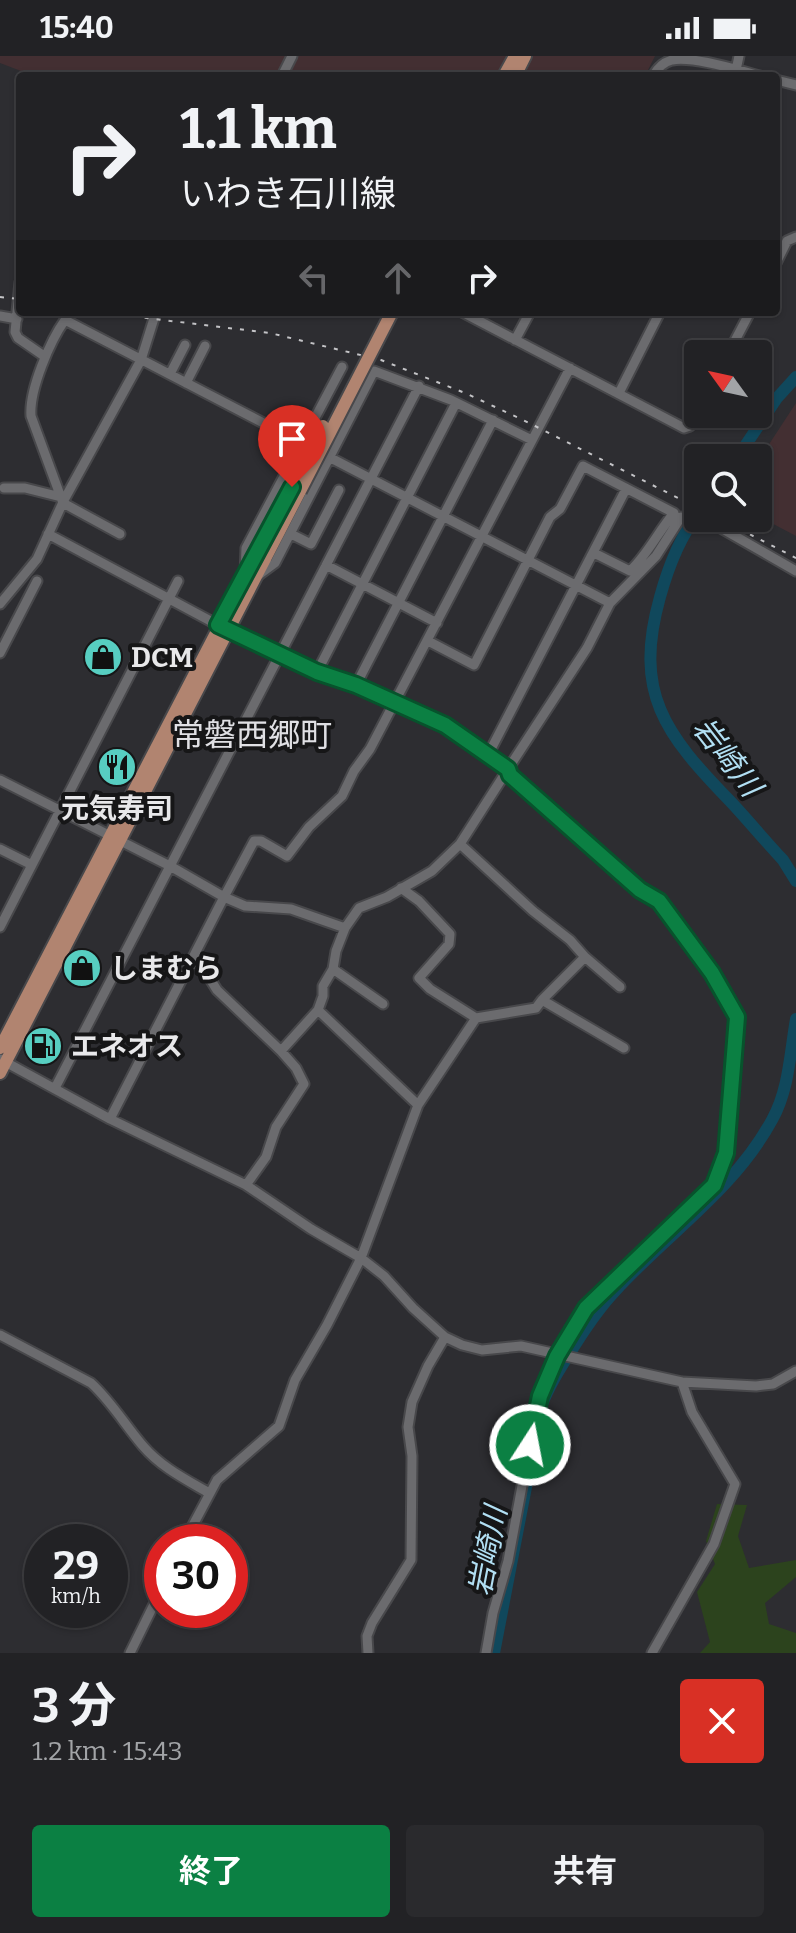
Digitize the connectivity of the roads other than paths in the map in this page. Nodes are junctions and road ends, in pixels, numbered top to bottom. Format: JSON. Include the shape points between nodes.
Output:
{"nodes":[{"id":1,"x":739,"y":56,"type":"edge"},
{"id":2,"x":736,"y":70,"type":"junction"},
{"id":3,"x":656,"y":72,"type":"edge"},
{"id":4,"x":744,"y":72,"type":"edge"},
{"id":5,"x":796,"y":237,"type":"edge"},
{"id":6,"x":780,"y":255,"type":"edge"},
{"id":7,"x":0,"y":316,"type":"edge"},
{"id":8,"x":17,"y":316,"type":"edge"},
{"id":9,"x":155,"y":316,"type":"edge"},
{"id":10,"x":381,"y":316,"type":"edge"},
{"id":11,"x":390,"y":316,"type":"edge"},
{"id":12,"x":470,"y":316,"type":"edge"},
{"id":13,"x":528,"y":316,"type":"edge"},
{"id":14,"x":658,"y":316,"type":"edge"},
{"id":15,"x":748,"y":316,"type":"edge"},
{"id":16,"x":17,"y":319,"type":"junction"},
{"id":17,"x":515,"y":340,"type":"junction"},
{"id":18,"x":735,"y":340,"type":"edge"},
{"id":19,"x":185,"y":345,"type":"dead end"},
{"id":20,"x":205,"y":346,"type":"dead end"},
{"id":21,"x":44,"y":356,"type":"junction"},
{"id":22,"x":141,"y":360,"type":"junction"},
{"id":23,"x":342,"y":367,"type":"dead end"},
{"id":24,"x":570,"y":368,"type":"junction"},
{"id":25,"x":170,"y":374,"type":"junction"},
{"id":26,"x":186,"y":383,"type":"junction"},
{"id":27,"x":419,"y":386,"type":"junction"},
{"id":28,"x":619,"y":393,"type":"junction"},
{"id":29,"x":456,"y":403,"type":"junction"},
{"id":30,"x":493,"y":420,"type":"junction"},
{"id":31,"x":684,"y":428,"type":"edge"},
{"id":32,"x":532,"y":440,"type":"junction"},
{"id":33,"x":303,"y":443,"type":"junction"},
{"id":34,"x":330,"y":457,"type":"junction"},
{"id":35,"x":371,"y":478,"type":"junction"},
{"id":36,"x":4,"y":488,"type":"dead end"},
{"id":37,"x":296,"y":489,"type":"junction"},
{"id":38,"x":626,"y":489,"type":"junction"},
{"id":39,"x":339,"y":490,"type":"dead end"},
{"id":40,"x":407,"y":497,"type":"junction"},
{"id":41,"x":62,"y":500,"type":"junction"},
{"id":42,"x":443,"y":516,"type":"junction"},
{"id":43,"x":48,"y":534,"type":"junction"},
{"id":44,"x":120,"y":534,"type":"dead end"},
{"id":45,"x":291,"y":534,"type":"junction"},
{"id":46,"x":483,"y":537,"type":"junction"},
{"id":47,"x":594,"y":553,"type":"junction"},
{"id":48,"x":528,"y":560,"type":"junction"},
{"id":49,"x":326,"y":565,"type":"junction"},
{"id":50,"x":796,"y":571,"type":"edge"},
{"id":51,"x":249,"y":577,"type":"junction"},
{"id":52,"x":37,"y":581,"type":"dead end"},
{"id":53,"x":178,"y":581,"type":"dead end"},
{"id":54,"x":363,"y":584,"type":"junction"},
{"id":55,"x":578,"y":586,"type":"junction"},
{"id":56,"x":169,"y":599,"type":"junction"},
{"id":57,"x":399,"y":603,"type":"junction"},
{"id":58,"x":610,"y":603,"type":"junction"},
{"id":59,"x":0,"y":604,"type":"edge"},
{"id":60,"x":437,"y":623,"type":"junction"},
{"id":61,"x":223,"y":626,"type":"junction"},
{"id":62,"x":428,"y":641,"type":"junction"},
{"id":63,"x":0,"y":653,"type":"edge"},
{"id":64,"x":280,"y":654,"type":"junction"},
{"id":65,"x":317,"y":672,"type":"junction"},
{"id":66,"x":356,"y":685,"type":"junction"},
{"id":67,"x":395,"y":701,"type":"junction"},
{"id":68,"x":488,"y":755,"type":"junction"},
{"id":69,"x":508,"y":769,"type":"junction"},
{"id":70,"x":0,"y":780,"type":"edge"},
{"id":71,"x":60,"y":811,"type":"junction"},
{"id":72,"x":114,"y":839,"type":"junction"},
{"id":73,"x":460,"y":844,"type":"junction"},
{"id":74,"x":0,"y":849,"type":"edge"},
{"id":75,"x":32,"y":865,"type":"junction"},
{"id":76,"x":170,"y":866,"type":"junction"},
{"id":77,"x":401,"y":888,"type":"junction"},
{"id":78,"x":227,"y":898,"type":"junction"},
{"id":79,"x":0,"y":927,"type":"edge"},
{"id":80,"x":345,"y":928,"type":"junction"},
{"id":81,"x":585,"y":957,"type":"junction"},
{"id":82,"x":192,"y":959,"type":"junction"},
{"id":83,"x":333,"y":969,"type":"junction"},
{"id":84,"x":620,"y":987,"type":"dead end"},
{"id":85,"x":542,"y":1000,"type":"junction"},
{"id":86,"x":383,"y":1004,"type":"dead end"},
{"id":87,"x":318,"y":1010,"type":"junction"},
{"id":88,"x":476,"y":1018,"type":"junction"},
{"id":89,"x":0,"y":1048,"type":"edge"},
{"id":90,"x":624,"y":1048,"type":"dead end"},
{"id":91,"x":281,"y":1051,"type":"junction"},
{"id":92,"x":2,"y":1065,"type":"edge"},
{"id":93,"x":55,"y":1088,"type":"junction"},
{"id":94,"x":418,"y":1105,"type":"junction"},
{"id":95,"x":110,"y":1119,"type":"junction"},
{"id":96,"x":246,"y":1185,"type":"junction"},
{"id":97,"x":361,"y":1258,"type":"junction"},
{"id":98,"x":0,"y":1335,"type":"edge"},
{"id":99,"x":445,"y":1337,"type":"junction"},
{"id":100,"x":559,"y":1356,"type":"junction"},
{"id":101,"x":796,"y":1371,"type":"edge"},
{"id":102,"x":682,"y":1382,"type":"junction"},
{"id":103,"x":209,"y":1493,"type":"junction"},
{"id":104,"x":193,"y":1524,"type":"edge"},
{"id":105,"x":144,"y":1625,"type":"edge"},
{"id":106,"x":130,"y":1653,"type":"edge"},
{"id":107,"x":368,"y":1653,"type":"edge"},
{"id":108,"x":486,"y":1653,"type":"edge"},
{"id":109,"x":652,"y":1653,"type":"edge"}],
"edges":[{"from":1,"to":2,"type":"street"},
{"from":2,"to":3,"type":"street","via":[[670,60]]},
{"from":2,"to":4,"type":"street"},
{"from":5,"to":6,"type":"street","via":[[787,241]]},
{"from":7,"to":16,"type":"street"},
{"from":8,"to":16,"type":"street"},
{"from":9,"to":22,"type":"street"},
{"from":10,"to":37,"type":"main road","bridge":true},
{"from":11,"to":37,"type":"main road","bridge":true},
{"from":12,"to":17,"type":"street"},
{"from":13,"to":17,"type":"street"},
{"from":14,"to":28,"type":"street"},
{"from":15,"to":18,"type":"street"},
{"from":16,"to":21,"type":"street","via":[[18,338]]},
{"from":17,"to":24,"type":"street"},
{"from":19,"to":25,"type":"street"},
{"from":20,"to":26,"type":"street"},
{"from":21,"to":22,"type":"street","via":[[65,320]]},
{"from":21,"to":41,"type":"street","via":[[30,411]]},
{"from":22,"to":25,"type":"street"},
{"from":22,"to":41,"type":"street"},
{"from":23,"to":33,"type":"street"},
{"from":24,"to":28,"type":"street"},
{"from":24,"to":32,"type":"street"},
{"from":25,"to":26,"type":"street"},
{"from":26,"to":33,"type":"street"},
{"from":27,"to":29,"type":"street"},
{"from":27,"to":34,"type":"street","via":[[374,371]]},
{"from":27,"to":35,"type":"street"},
{"from":28,"to":31,"type":"street"},
{"from":29,"to":30,"type":"street"},
{"from":29,"to":40,"type":"street"},
{"from":30,"to":32,"type":"street"},
{"from":30,"to":42,"type":"street"},
{"from":32,"to":46,"type":"street"},
{"from":33,"to":34,"type":"street"},
{"from":33,"to":51,"type":"street","via":[[246,548]]},
{"from":34,"to":35,"type":"street"},
{"from":34,"to":45,"type":"street"},
{"from":35,"to":40,"type":"street"},
{"from":35,"to":49,"type":"street"},
{"from":36,"to":41,"type":"street","via":[[25,488]]},
{"from":37,"to":51,"type":"main road"},
{"from":38,"to":47,"type":"street"},
{"from":38,"to":47,"type":"street","via":[[674,513],[630,571]]},
{"from":38,"to":48,"type":"street","via":[[583,466]]},
{"from":39,"to":45,"type":"street","via":[[311,544]]},
{"from":40,"to":42,"type":"street"},
{"from":40,"to":54,"type":"street"},
{"from":41,"to":43,"type":"street"},
{"from":41,"to":44,"type":"street"},
{"from":42,"to":46,"type":"street"},
{"from":42,"to":57,"type":"street"},
{"from":43,"to":56,"type":"street"},
{"from":43,"to":59,"type":"street","via":[[26,575]]},
{"from":45,"to":51,"type":"street","via":[[275,563]]},
{"from":46,"to":48,"type":"street"},
{"from":46,"to":60,"type":"street"},
{"from":47,"to":55,"type":"street"},
{"from":48,"to":55,"type":"street"},
{"from":48,"to":62,"type":"street","via":[[474,665]]},
{"from":49,"to":54,"type":"street"},
{"from":49,"to":64,"type":"street"},
{"from":50,"to":58,"type":"street","via":[[708,523],[681,517],[656,556]]},
{"from":51,"to":61,"type":"main road"},
{"from":52,"to":63,"type":"street"},
{"from":53,"to":56,"type":"street"},
{"from":54,"to":57,"type":"street"},
{"from":54,"to":65,"type":"street"},
{"from":55,"to":58,"type":"street"},
{"from":55,"to":68,"type":"street"},
{"from":56,"to":61,"type":"street"},
{"from":56,"to":71,"type":"street"},
{"from":57,"to":60,"type":"street"},
{"from":57,"to":66,"type":"street"},
{"from":58,"to":69,"type":"street"},
{"from":60,"to":62,"type":"street"},
{"from":61,"to":64,"type":"street"},
{"from":61,"to":72,"type":"main road"},
{"from":62,"to":67,"type":"street"},
{"from":64,"to":65,"type":"street"},
{"from":64,"to":76,"type":"street"},
{"from":65,"to":66,"type":"street"},
{"from":66,"to":67,"type":"street"},
{"from":67,"to":68,"type":"street","via":[[445,725]]},
{"from":67,"to":78,"type":"street","via":[[342,796],[287,856],[258,841]]},
{"from":68,"to":69,"type":"street"},
{"from":69,"to":73,"type":"street"},
{"from":69,"to":100,"type":"street","via":[[640,890],[659,901],[737,1017],[726,1153],[714,1185],[605,1287],[586,1308]]},
{"from":70,"to":71,"type":"street"},
{"from":71,"to":72,"type":"street"},
{"from":71,"to":75,"type":"street"},
{"from":72,"to":76,"type":"street"},
{"from":72,"to":89,"type":"main road"},
{"from":72,"to":92,"type":"main road"},
{"from":73,"to":77,"type":"street","via":[[432,871]]},
{"from":73,"to":81,"type":"street"},
{"from":74,"to":75,"type":"street"},
{"from":75,"to":79,"type":"street"},
{"from":76,"to":78,"type":"street"},
{"from":76,"to":93,"type":"street"},
{"from":77,"to":80,"type":"street","via":[[359,908]]},
{"from":77,"to":88,"type":"street","via":[[450,934],[449,944],[419,978]]},
{"from":78,"to":80,"type":"street","via":[[245,906],[291,909]]},
{"from":78,"to":82,"type":"street"},
{"from":80,"to":83,"type":"street"},
{"from":81,"to":84,"type":"street"},
{"from":81,"to":85,"type":"street"},
{"from":82,"to":91,"type":"street"},
{"from":82,"to":95,"type":"street"},
{"from":83,"to":86,"type":"street"},
{"from":83,"to":87,"type":"street"},
{"from":85,"to":88,"type":"street","via":[[536,1008]]},
{"from":85,"to":90,"type":"street"},
{"from":87,"to":91,"type":"street"},
{"from":87,"to":94,"type":"street"},
{"from":88,"to":94,"type":"street"},
{"from":91,"to":96,"type":"street","via":[[304,1084]]},
{"from":92,"to":93,"type":"street"},
{"from":93,"to":95,"type":"street"},
{"from":94,"to":97,"type":"street"},
{"from":95,"to":96,"type":"street"},
{"from":96,"to":97,"type":"street"},
{"from":97,"to":99,"type":"street"},
{"from":97,"to":103,"type":"street","via":[[295,1380],[279,1426],[229,1467]]},
{"from":98,"to":103,"type":"street","via":[[91,1383],[164,1467]]},
{"from":99,"to":100,"type":"street","via":[[482,1350],[521,1346]]},
{"from":99,"to":107,"type":"street","via":[[412,1402],[408,1427],[411,1560],[372,1623]]},
{"from":100,"to":102,"type":"street"},
{"from":100,"to":108,"type":"street","via":[[535,1416]]},
{"from":101,"to":102,"type":"street","via":[[764,1385]]},
{"from":102,"to":109,"type":"street","via":[[692,1412],[735,1484],[714,1544]]},
{"from":103,"to":104,"type":"street"},
{"from":105,"to":106,"type":"street"}]}
